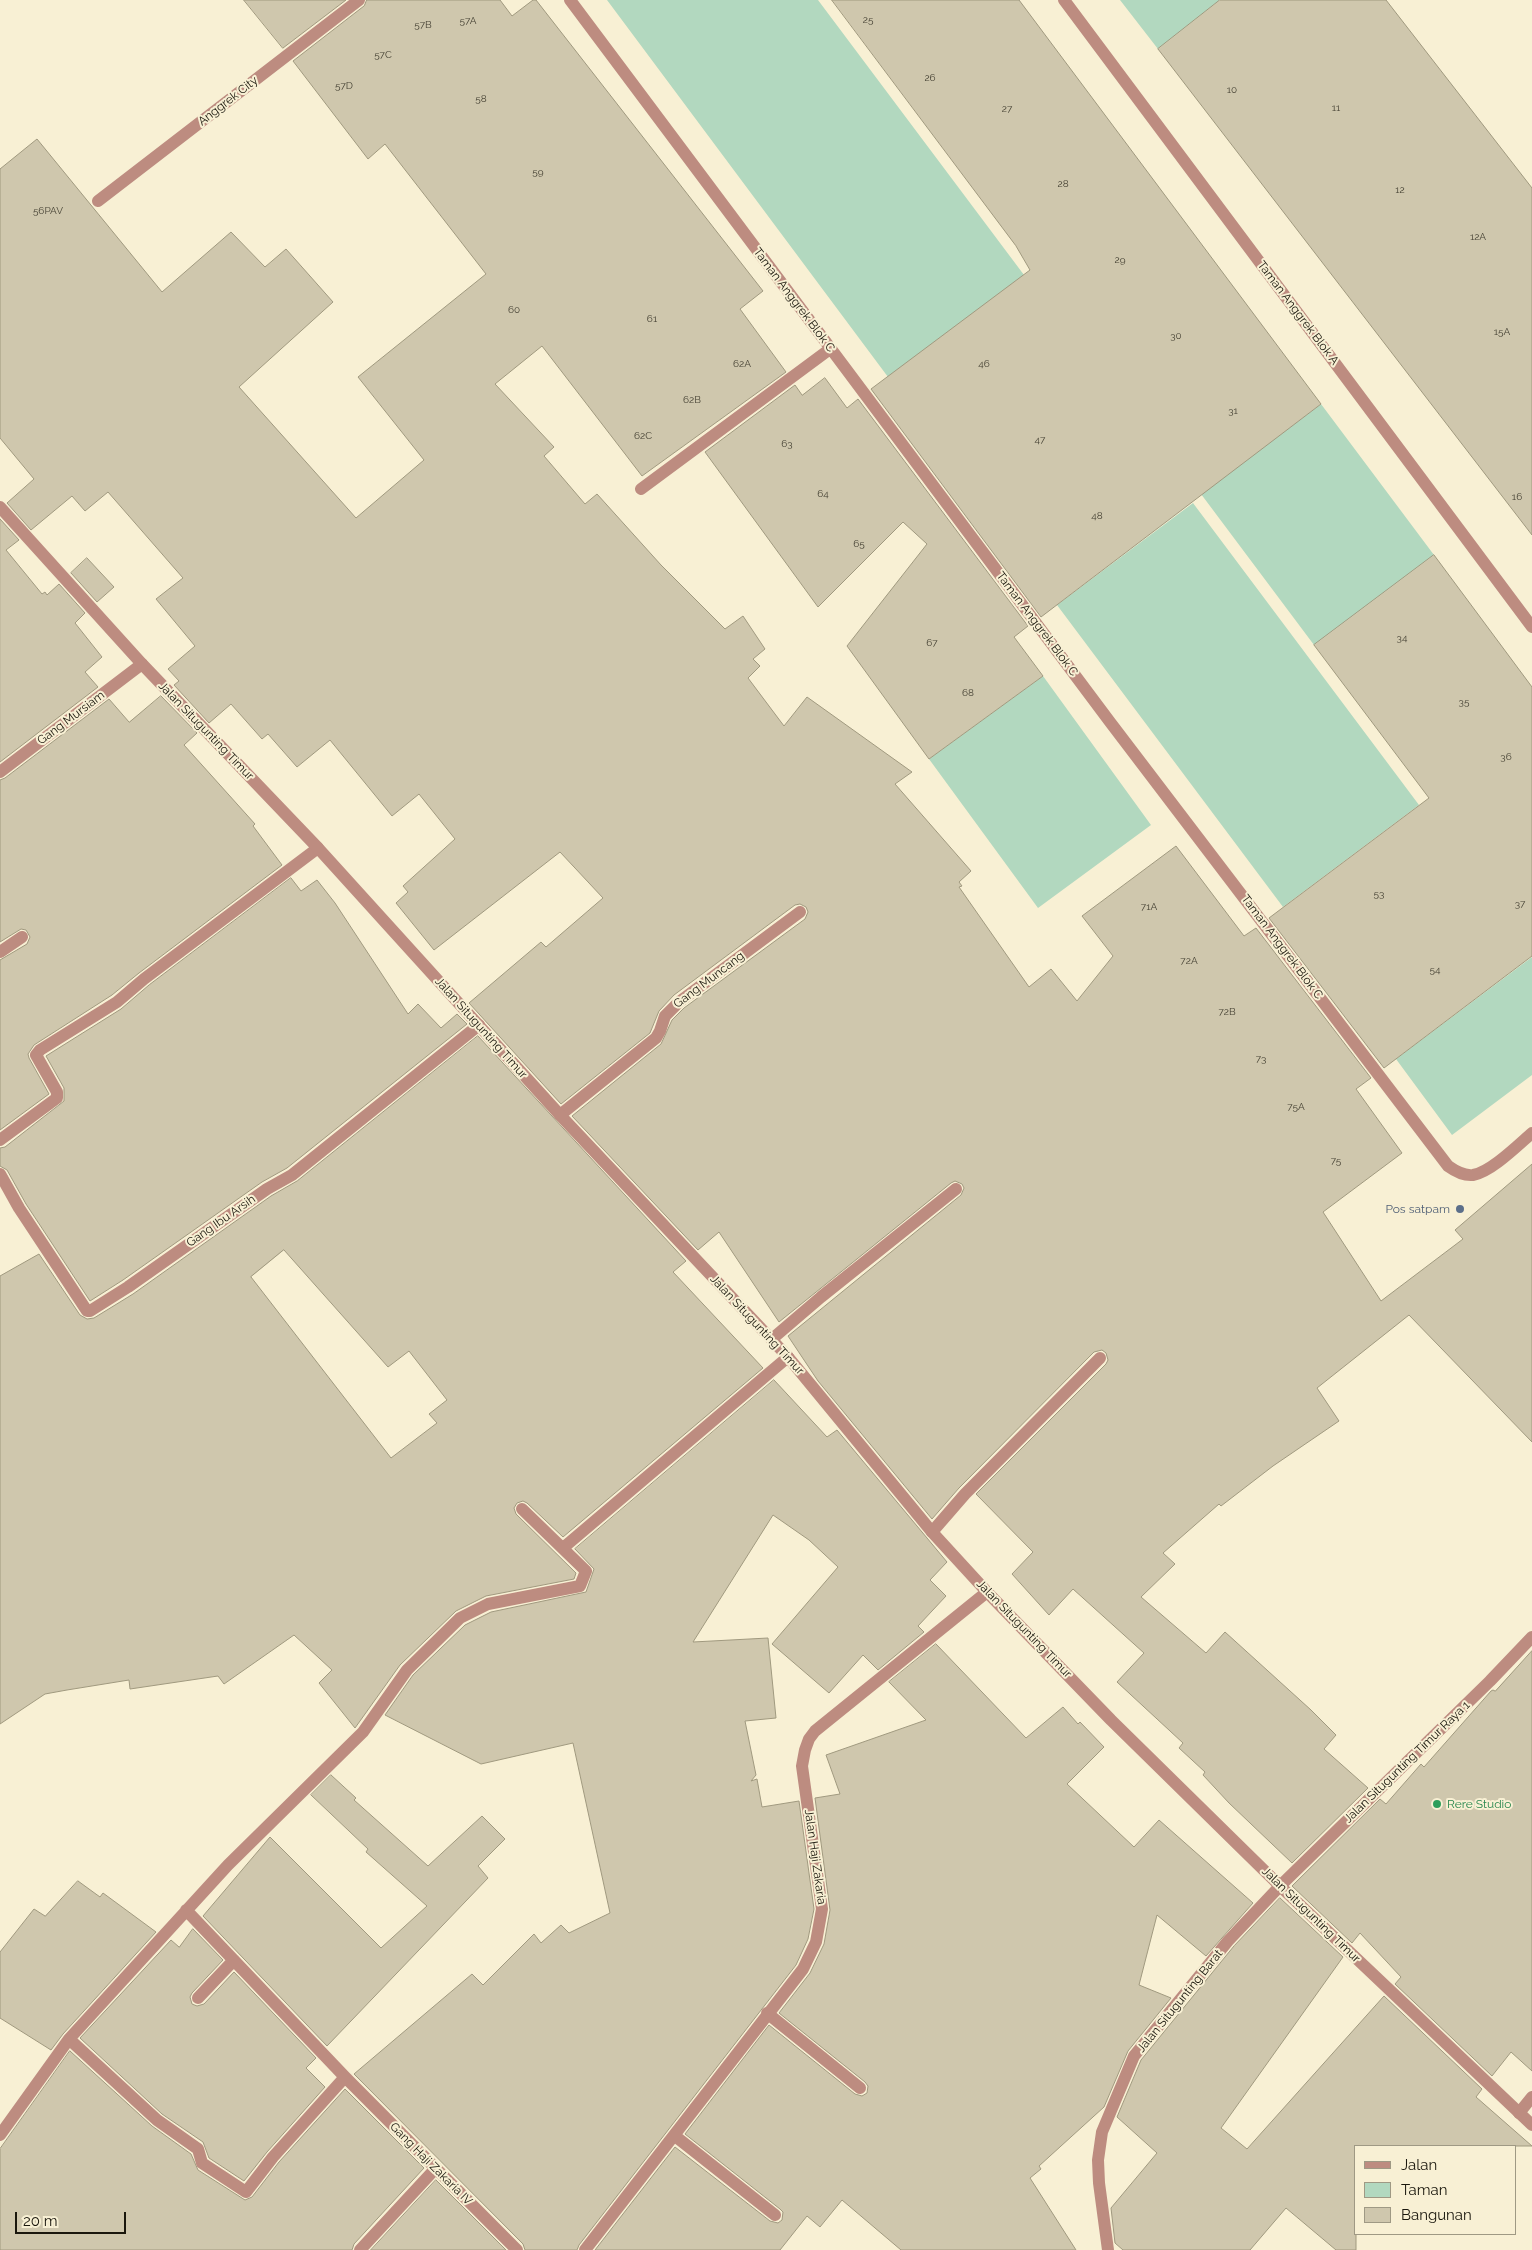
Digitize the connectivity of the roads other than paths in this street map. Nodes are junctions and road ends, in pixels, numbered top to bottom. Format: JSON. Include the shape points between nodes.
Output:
{"nodes":[{"id":1,"x":359,"y":0,"type":"edge"},
{"id":2,"x":570,"y":0,"type":"edge"},
{"id":3,"x":1064,"y":0,"type":"edge"},
{"id":4,"x":98,"y":201,"type":"dead end"},
{"id":5,"x":830,"y":349,"type":"junction"},
{"id":6,"x":641,"y":489,"type":"dead end"},
{"id":7,"x":0,"y":506,"type":"edge"},
{"id":8,"x":1532,"y":626,"type":"edge"},
{"id":9,"x":142,"y":664,"type":"junction"},
{"id":10,"x":0,"y":772,"type":"edge"},
{"id":11,"x":318,"y":848,"type":"junction"},
{"id":12,"x":800,"y":912,"type":"dead end"},
{"id":13,"x":22,"y":937,"type":"dead end"},
{"id":14,"x":0,"y":952,"type":"edge"},
{"id":15,"x":479,"y":1025,"type":"junction"},
{"id":16,"x":560,"y":1115,"type":"junction"},
{"id":17,"x":1532,"y":1133,"type":"edge"},
{"id":18,"x":0,"y":1140,"type":"edge"},
{"id":19,"x":0,"y":1174,"type":"edge"},
{"id":20,"x":956,"y":1189,"type":"dead end"},
{"id":21,"x":772,"y":1340,"type":"junction"},
{"id":22,"x":788,"y":1357,"type":"junction"},
{"id":23,"x":1100,"y":1358,"type":"dead end"},
{"id":24,"x":522,"y":1509,"type":"dead end"},
{"id":25,"x":932,"y":1532,"type":"junction"},
{"id":26,"x":563,"y":1548,"type":"junction"},
{"id":27,"x":987,"y":1592,"type":"junction"},
{"id":28,"x":1532,"y":1637,"type":"edge"},
{"id":29,"x":1280,"y":1886,"type":"junction"},
{"id":30,"x":186,"y":1910,"type":"junction"},
{"id":31,"x":234,"y":1960,"type":"junction"},
{"id":32,"x":198,"y":1998,"type":"dead end"},
{"id":33,"x":767,"y":2013,"type":"junction"},
{"id":34,"x":69,"y":2039,"type":"junction"},
{"id":35,"x":345,"y":2077,"type":"junction"},
{"id":36,"x":860,"y":2088,"type":"dead end"},
{"id":37,"x":1532,"y":2098,"type":"edge"},
{"id":38,"x":1519,"y":2112,"type":"junction"},
{"id":39,"x":1532,"y":2125,"type":"edge"},
{"id":40,"x":0,"y":2135,"type":"edge"},
{"id":41,"x":675,"y":2136,"type":"junction"},
{"id":42,"x":436,"y":2168,"type":"junction"},
{"id":43,"x":775,"y":2215,"type":"dead end"},
{"id":44,"x":360,"y":2250,"type":"edge"},
{"id":45,"x":517,"y":2250,"type":"edge"},
{"id":46,"x":585,"y":2250,"type":"edge"},
{"id":47,"x":1108,"y":2250,"type":"edge"}],
"edges":[{"from":1,"to":4,"type":"street","name":"Anggrek City"},
{"from":2,"to":5,"type":"street","name":"Taman Anggrek Blok C"},
{"from":3,"to":8,"type":"street","name":"Taman Anggrek Blok A"},
{"from":5,"to":6,"type":"street"},
{"from":5,"to":17,"type":"street","name":"Taman Anggrek Blok C","via":[[1448,1166],[1473,1175],[1483,1171]]},
{"from":7,"to":9,"type":"street","name":"Jalan Situgunting Timur"},
{"from":9,"to":10,"type":"street","name":"Gang Mursiam"},
{"from":9,"to":11,"type":"street","name":"Jalan Situgunting Timur"},
{"from":11,"to":15,"type":"street","name":"Jalan Situgunting Timur"},
{"from":11,"to":18,"type":"street","via":[[117,1002],[40,1050],[36,1055],[57,1092],[57,1098]]},
{"from":12,"to":16,"type":"street","name":"Gang Muncang","via":[[679,1002],[665,1016],[656,1038]]},
{"from":13,"to":14,"type":"street"},
{"from":15,"to":16,"type":"street","name":"Jalan Situgunting Timur"},
{"from":15,"to":19,"type":"street","name":"Gang Ibu Arsih","via":[[292,1175],[90,1311],[45,1248]]},
{"from":16,"to":21,"type":"street","name":"Jalan Situgunting Timur"},
{"from":20,"to":21,"type":"street"},
{"from":21,"to":22,"type":"street","name":"Jalan Situgunting Timur"},
{"from":22,"to":25,"type":"street","name":"Jalan Situgunting Timur"},
{"from":22,"to":26,"type":"street"},
{"from":23,"to":25,"type":"street","via":[[965,1494]]},
{"from":24,"to":26,"type":"street"},
{"from":25,"to":27,"type":"street","name":"Jalan Situgunting Timur"},
{"from":26,"to":30,"type":"street","via":[[586,1571],[580,1586],[488,1604],[460,1618],[407,1670],[363,1732]]},
{"from":27,"to":29,"type":"street","name":"Jalan Situgunting Timur","via":[[1111,1720]]},
{"from":27,"to":33,"type":"street","name":"Jalan Haji Zakaria","via":[[809,1739],[802,1766],[822,1909],[816,1942],[804,1968]]},
{"from":28,"to":29,"type":"street","name":"Jalan Situgunting Timur Raya 1"},
{"from":29,"to":38,"type":"street","name":"Jalan Situgunting Timur"},
{"from":29,"to":47,"type":"street","name":"Jalan Situgunting Barat","via":[[1228,1941],[1134,2056],[1102,2132],[1098,2160]]},
{"from":30,"to":31,"type":"street","name":"Gang Haji Zakaria IV"},
{"from":30,"to":34,"type":"street"},
{"from":31,"to":32,"type":"street"},
{"from":31,"to":35,"type":"street","name":"Gang Haji Zakaria IV"},
{"from":33,"to":36,"type":"street"},
{"from":33,"to":41,"type":"street","name":"Jalan Haji Zakaria"},
{"from":34,"to":35,"type":"street","via":[[157,2120],[198,2149],[202,2162],[246,2192]]},
{"from":34,"to":40,"type":"street"},
{"from":35,"to":42,"type":"street","name":"Gang Haji Zakaria IV"},
{"from":37,"to":38,"type":"street"},
{"from":38,"to":39,"type":"street","name":"Jalan Situgunting Timur"},
{"from":41,"to":43,"type":"street"},
{"from":41,"to":46,"type":"street","name":"Jalan Haji Zakaria"},
{"from":42,"to":44,"type":"street"},
{"from":42,"to":45,"type":"street","name":"Gang Haji Zakaria IV"}]}
